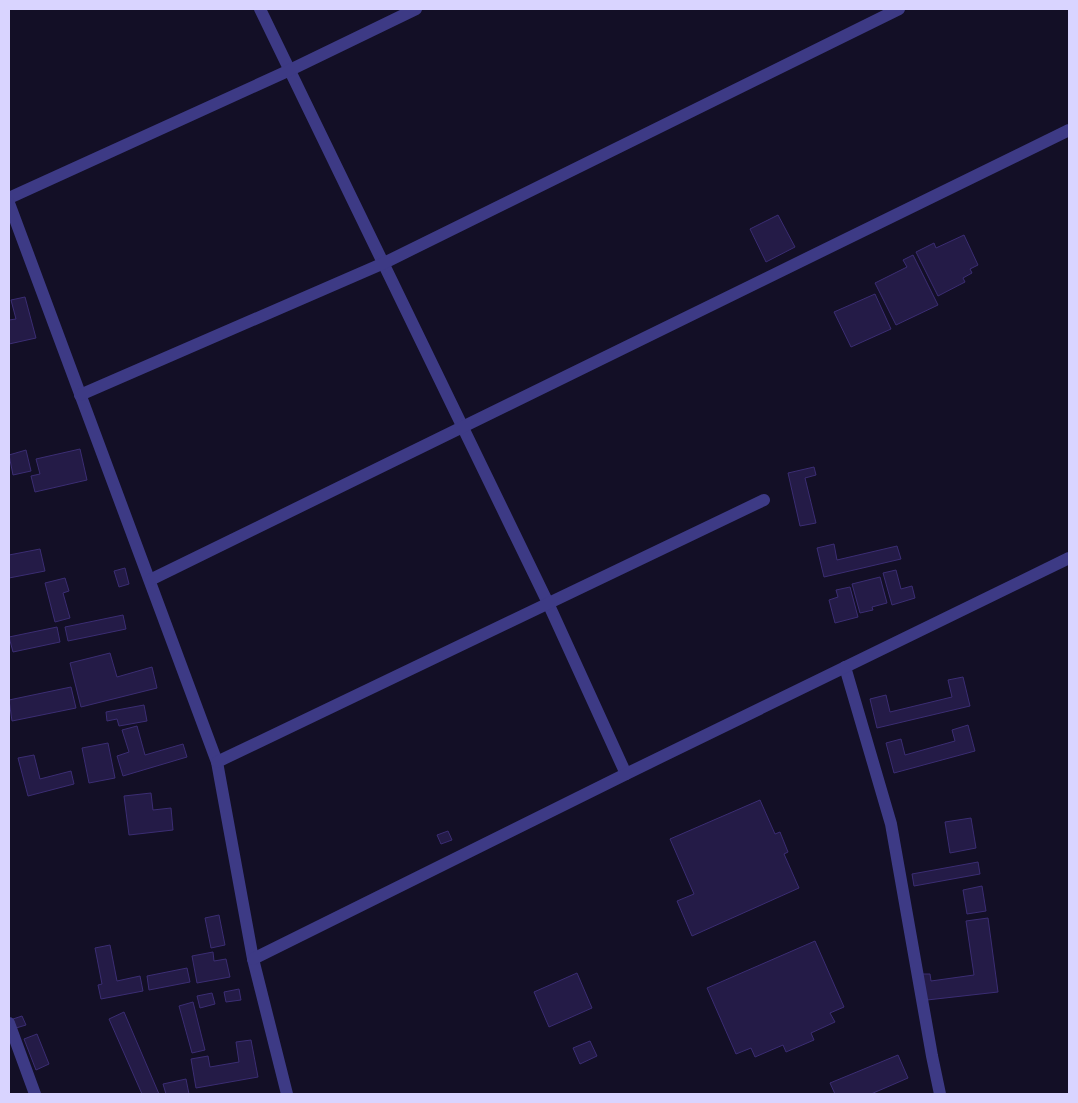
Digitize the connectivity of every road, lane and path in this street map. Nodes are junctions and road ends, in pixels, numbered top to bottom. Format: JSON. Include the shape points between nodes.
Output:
{"nodes":[{"id":1,"x":260,"y":9,"type":"edge"},
{"id":2,"x":416,"y":9,"type":"edge"},
{"id":3,"x":899,"y":9,"type":"edge"},
{"id":4,"x":290,"y":70,"type":"junction"},
{"id":5,"x":1069,"y":130,"type":"edge"},
{"id":6,"x":9,"y":198,"type":"edge"},
{"id":7,"x":9,"y":203,"type":"edge"},
{"id":8,"x":384,"y":263,"type":"junction"},
{"id":9,"x":80,"y":395,"type":"junction"},
{"id":10,"x":463,"y":426,"type":"junction"},
{"id":11,"x":764,"y":500,"type":"dead end"},
{"id":12,"x":1069,"y":558,"type":"edge"},
{"id":13,"x":150,"y":580,"type":"junction"},
{"id":14,"x":548,"y":603,"type":"junction"},
{"id":15,"x":845,"y":667,"type":"junction"},
{"id":16,"x":217,"y":762,"type":"junction"},
{"id":17,"x":626,"y":774,"type":"junction"},
{"id":18,"x":253,"y":959,"type":"junction"},
{"id":19,"x":9,"y":1023,"type":"edge"},
{"id":20,"x":35,"y":1094,"type":"edge"},
{"id":21,"x":286,"y":1094,"type":"edge"},
{"id":22,"x":940,"y":1094,"type":"edge"}],
"edges":[{"from":1,"to":4,"type":"street"},
{"from":2,"to":4,"type":"street"},
{"from":3,"to":8,"type":"street"},
{"from":4,"to":6,"type":"street"},
{"from":4,"to":8,"type":"street"},
{"from":5,"to":10,"type":"street"},
{"from":7,"to":9,"type":"street"},
{"from":8,"to":9,"type":"street"},
{"from":8,"to":10,"type":"street"},
{"from":9,"to":13,"type":"street"},
{"from":10,"to":13,"type":"street"},
{"from":10,"to":14,"type":"street"},
{"from":11,"to":14,"type":"street"},
{"from":12,"to":15,"type":"street"},
{"from":13,"to":16,"type":"street"},
{"from":14,"to":16,"type":"street"},
{"from":14,"to":17,"type":"street"},
{"from":15,"to":17,"type":"street"},
{"from":15,"to":22,"type":"street","via":[[891,824]]},
{"from":16,"to":18,"type":"street"},
{"from":17,"to":18,"type":"street"},
{"from":18,"to":21,"type":"street"},
{"from":19,"to":20,"type":"street"}]}
